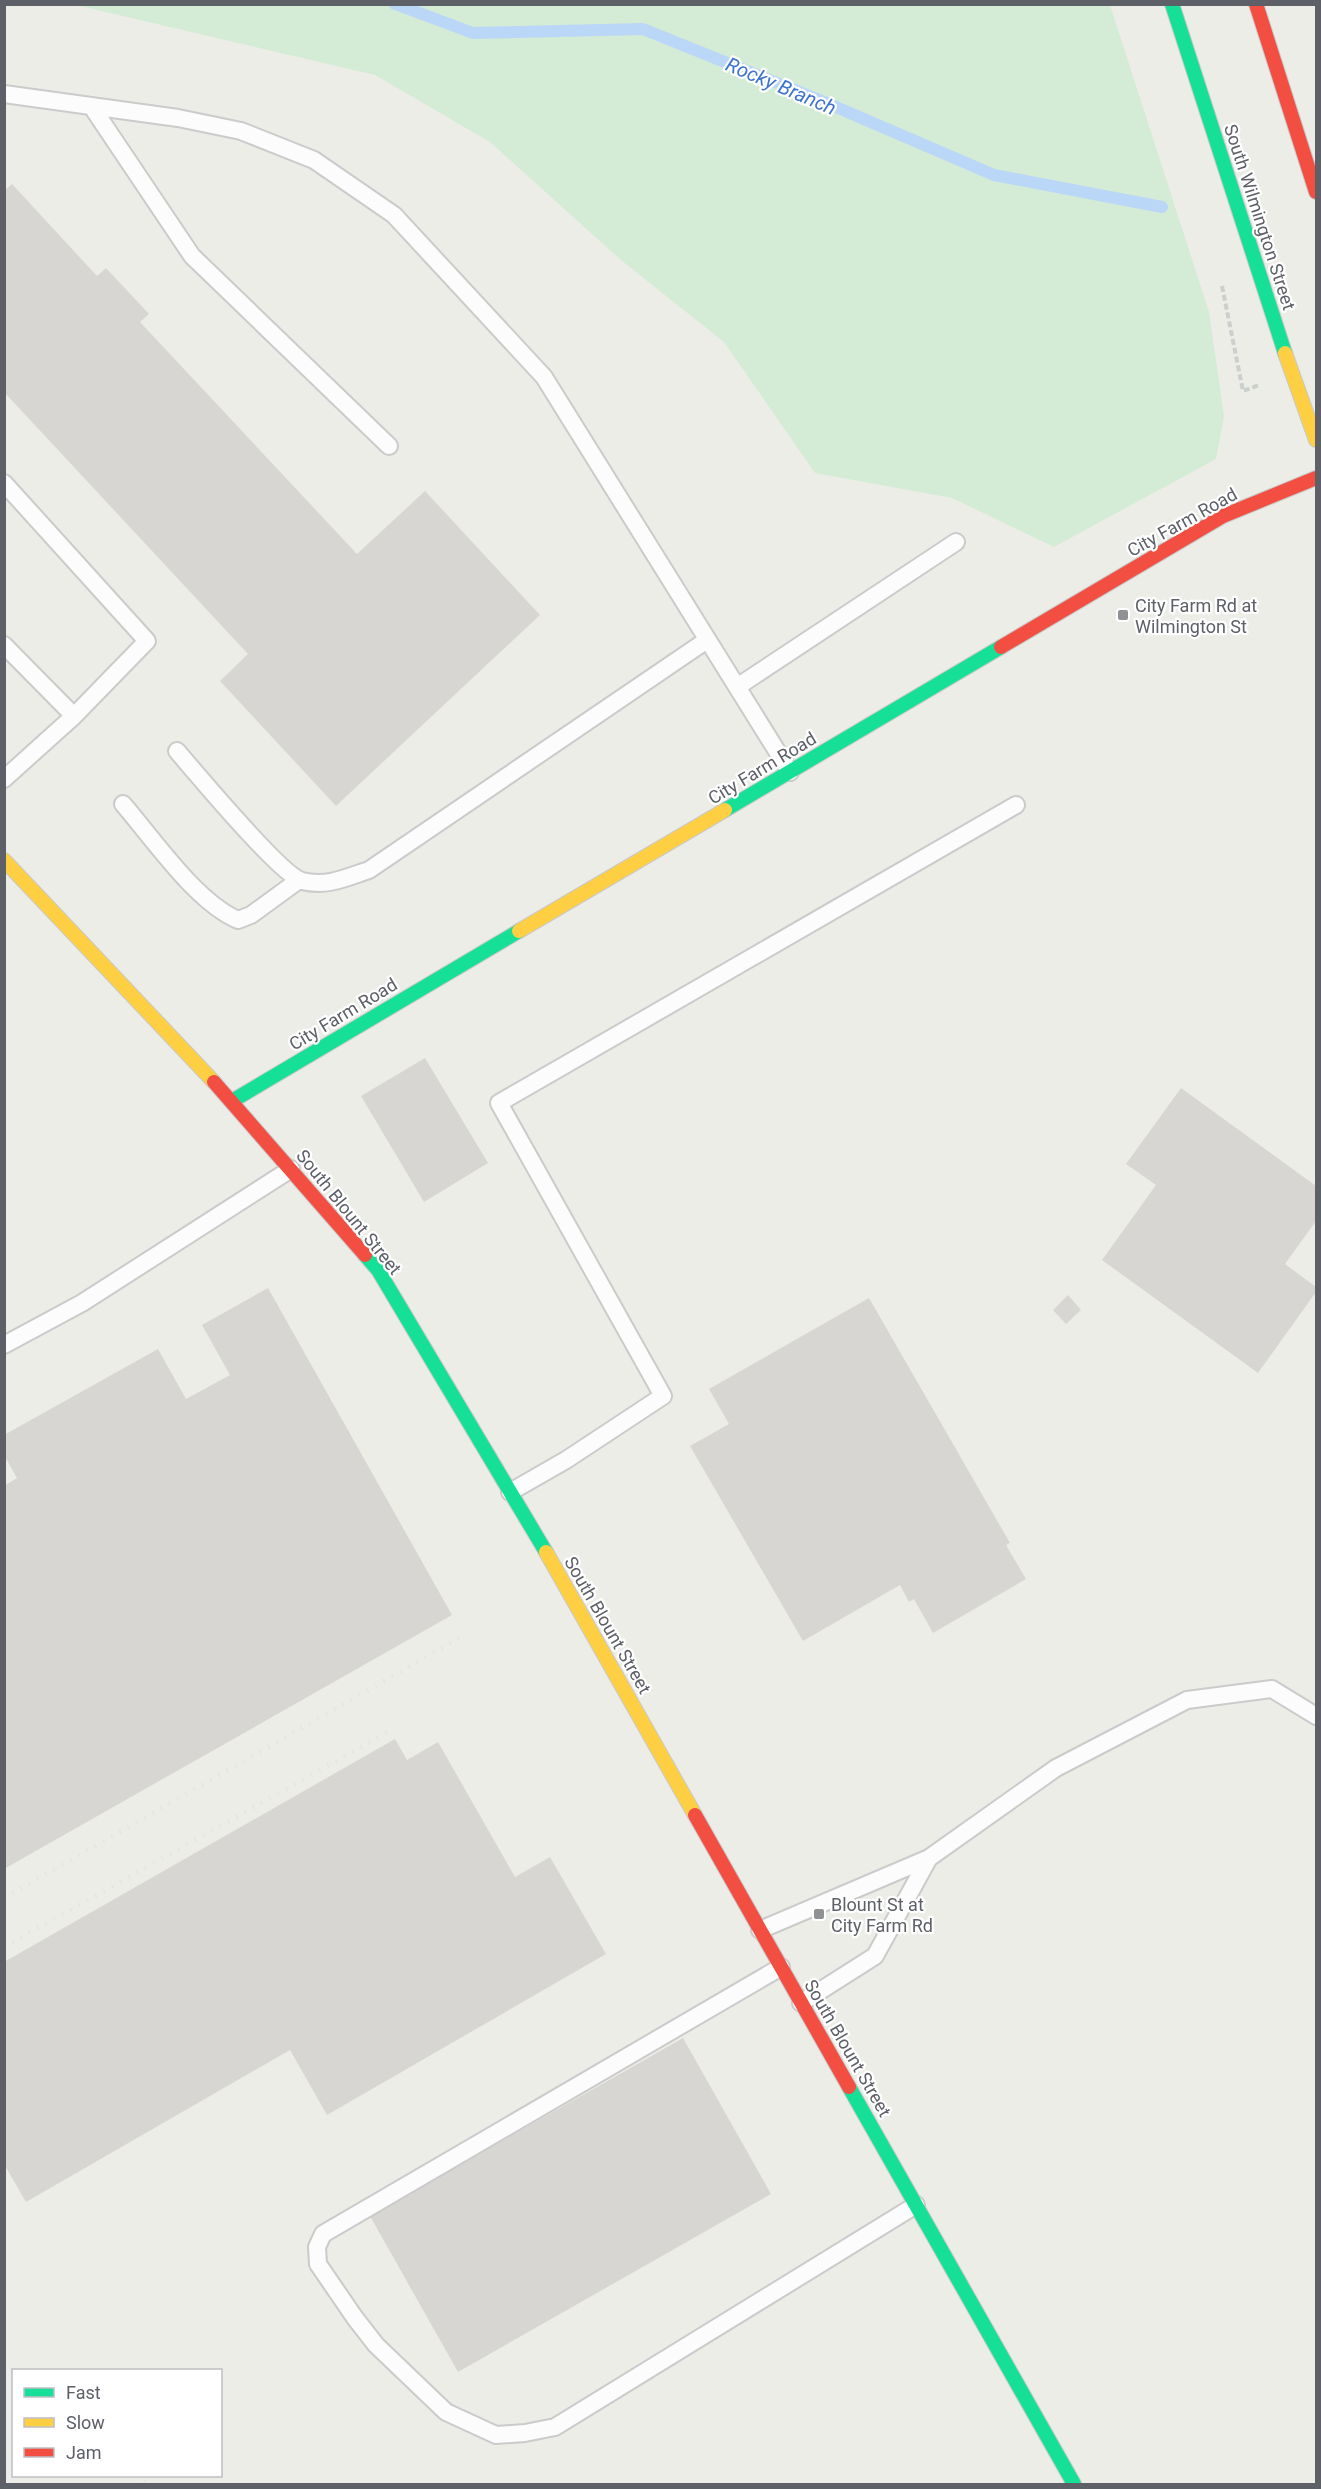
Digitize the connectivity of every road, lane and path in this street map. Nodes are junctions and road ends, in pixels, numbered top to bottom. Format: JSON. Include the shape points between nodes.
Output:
{"nodes":[{"id":1,"x":1172,"y":4,"type":"edge"},
{"id":2,"x":1256,"y":4,"type":"edge"},
{"id":3,"x":4,"y":94,"type":"edge"},
{"id":4,"x":92,"y":107,"type":"junction"},
{"id":5,"x":1317,"y":192,"type":"edge"},
{"id":6,"x":1317,"y":440,"type":"edge"},
{"id":7,"x":389,"y":446,"type":"dead end"},
{"id":8,"x":1317,"y":478,"type":"edge"},
{"id":9,"x":4,"y":483,"type":"edge"},
{"id":10,"x":956,"y":542,"type":"dead end"},
{"id":11,"x":707,"y":640,"type":"junction"},
{"id":12,"x":4,"y":645,"type":"edge"},
{"id":13,"x":737,"y":687,"type":"junction"},
{"id":14,"x":74,"y":716,"type":"junction"},
{"id":15,"x":177,"y":751,"type":"dead end"},
{"id":16,"x":790,"y":772,"type":"junction"},
{"id":17,"x":4,"y":779,"type":"edge"},
{"id":18,"x":123,"y":804,"type":"dead end"},
{"id":19,"x":1016,"y":805,"type":"dead end"},
{"id":20,"x":4,"y":860,"type":"edge"},
{"id":21,"x":299,"y":880,"type":"junction"},
{"id":22,"x":232,"y":1101,"type":"junction"},
{"id":23,"x":291,"y":1169,"type":"junction"},
{"id":24,"x":4,"y":1345,"type":"edge"},
{"id":25,"x":510,"y":1492,"type":"junction"},
{"id":26,"x":1317,"y":1716,"type":"edge"},
{"id":27,"x":929,"y":1858,"type":"junction"},
{"id":28,"x":760,"y":1930,"type":"junction"},
{"id":29,"x":781,"y":1967,"type":"junction"},
{"id":30,"x":801,"y":2003,"type":"junction"},
{"id":31,"x":916,"y":2205,"type":"junction"},
{"id":32,"x":1074,"y":2484,"type":"edge"}],
"edges":[{"from":1,"to":6,"type":"street","name":"South Wilmington Street"},
{"from":2,"to":5,"type":"street"},
{"from":3,"to":4,"type":"lane"},
{"from":4,"to":7,"type":"lane","via":[[192,256]]},
{"from":4,"to":11,"type":"lane","via":[[242,131],[314,160],[394,215],[544,377]]},
{"from":8,"to":16,"type":"street","name":"City Farm Road","via":[[1223,516]]},
{"from":9,"to":14,"type":"lane","via":[[147,641]]},
{"from":10,"to":13,"type":"lane"},
{"from":11,"to":13,"type":"lane"},
{"from":11,"to":21,"type":"lane","via":[[369,870],[328,885]]},
{"from":12,"to":14,"type":"lane"},
{"from":13,"to":16,"type":"lane"},
{"from":14,"to":17,"type":"lane"},
{"from":15,"to":21,"type":"lane","via":[[269,854]]},
{"from":16,"to":22,"type":"street","name":"City Farm Road"},
{"from":18,"to":21,"type":"lane","via":[[206,901],[238,920]]},
{"from":19,"to":25,"type":"lane","via":[[499,1104],[663,1396]]},
{"from":20,"to":22,"type":"street","name":"South Blount Street"},
{"from":22,"to":23,"type":"street","name":"South Blount Street"},
{"from":23,"to":24,"type":"lane","via":[[133,1272]]},
{"from":23,"to":25,"type":"street","name":"South Blount Street","via":[[378,1270]]},
{"from":25,"to":28,"type":"street","name":"South Blount Street"},
{"from":26,"to":27,"type":"lane","via":[[1272,1689],[1187,1700],[1056,1768]]},
{"from":27,"to":28,"type":"lane"},
{"from":27,"to":30,"type":"lane","via":[[875,1956]]},
{"from":28,"to":29,"type":"street","name":"South Blount Street"},
{"from":29,"to":30,"type":"street","name":"South Blount Street"},
{"from":29,"to":31,"type":"lane","via":[[323,2234],[317,2247],[318,2264],[376,2345],[446,2412],[496,2435],[525,2433],[555,2427]]},
{"from":30,"to":31,"type":"street","name":"South Blount Street"},
{"from":31,"to":32,"type":"street","name":"South Blount Street"}]}
